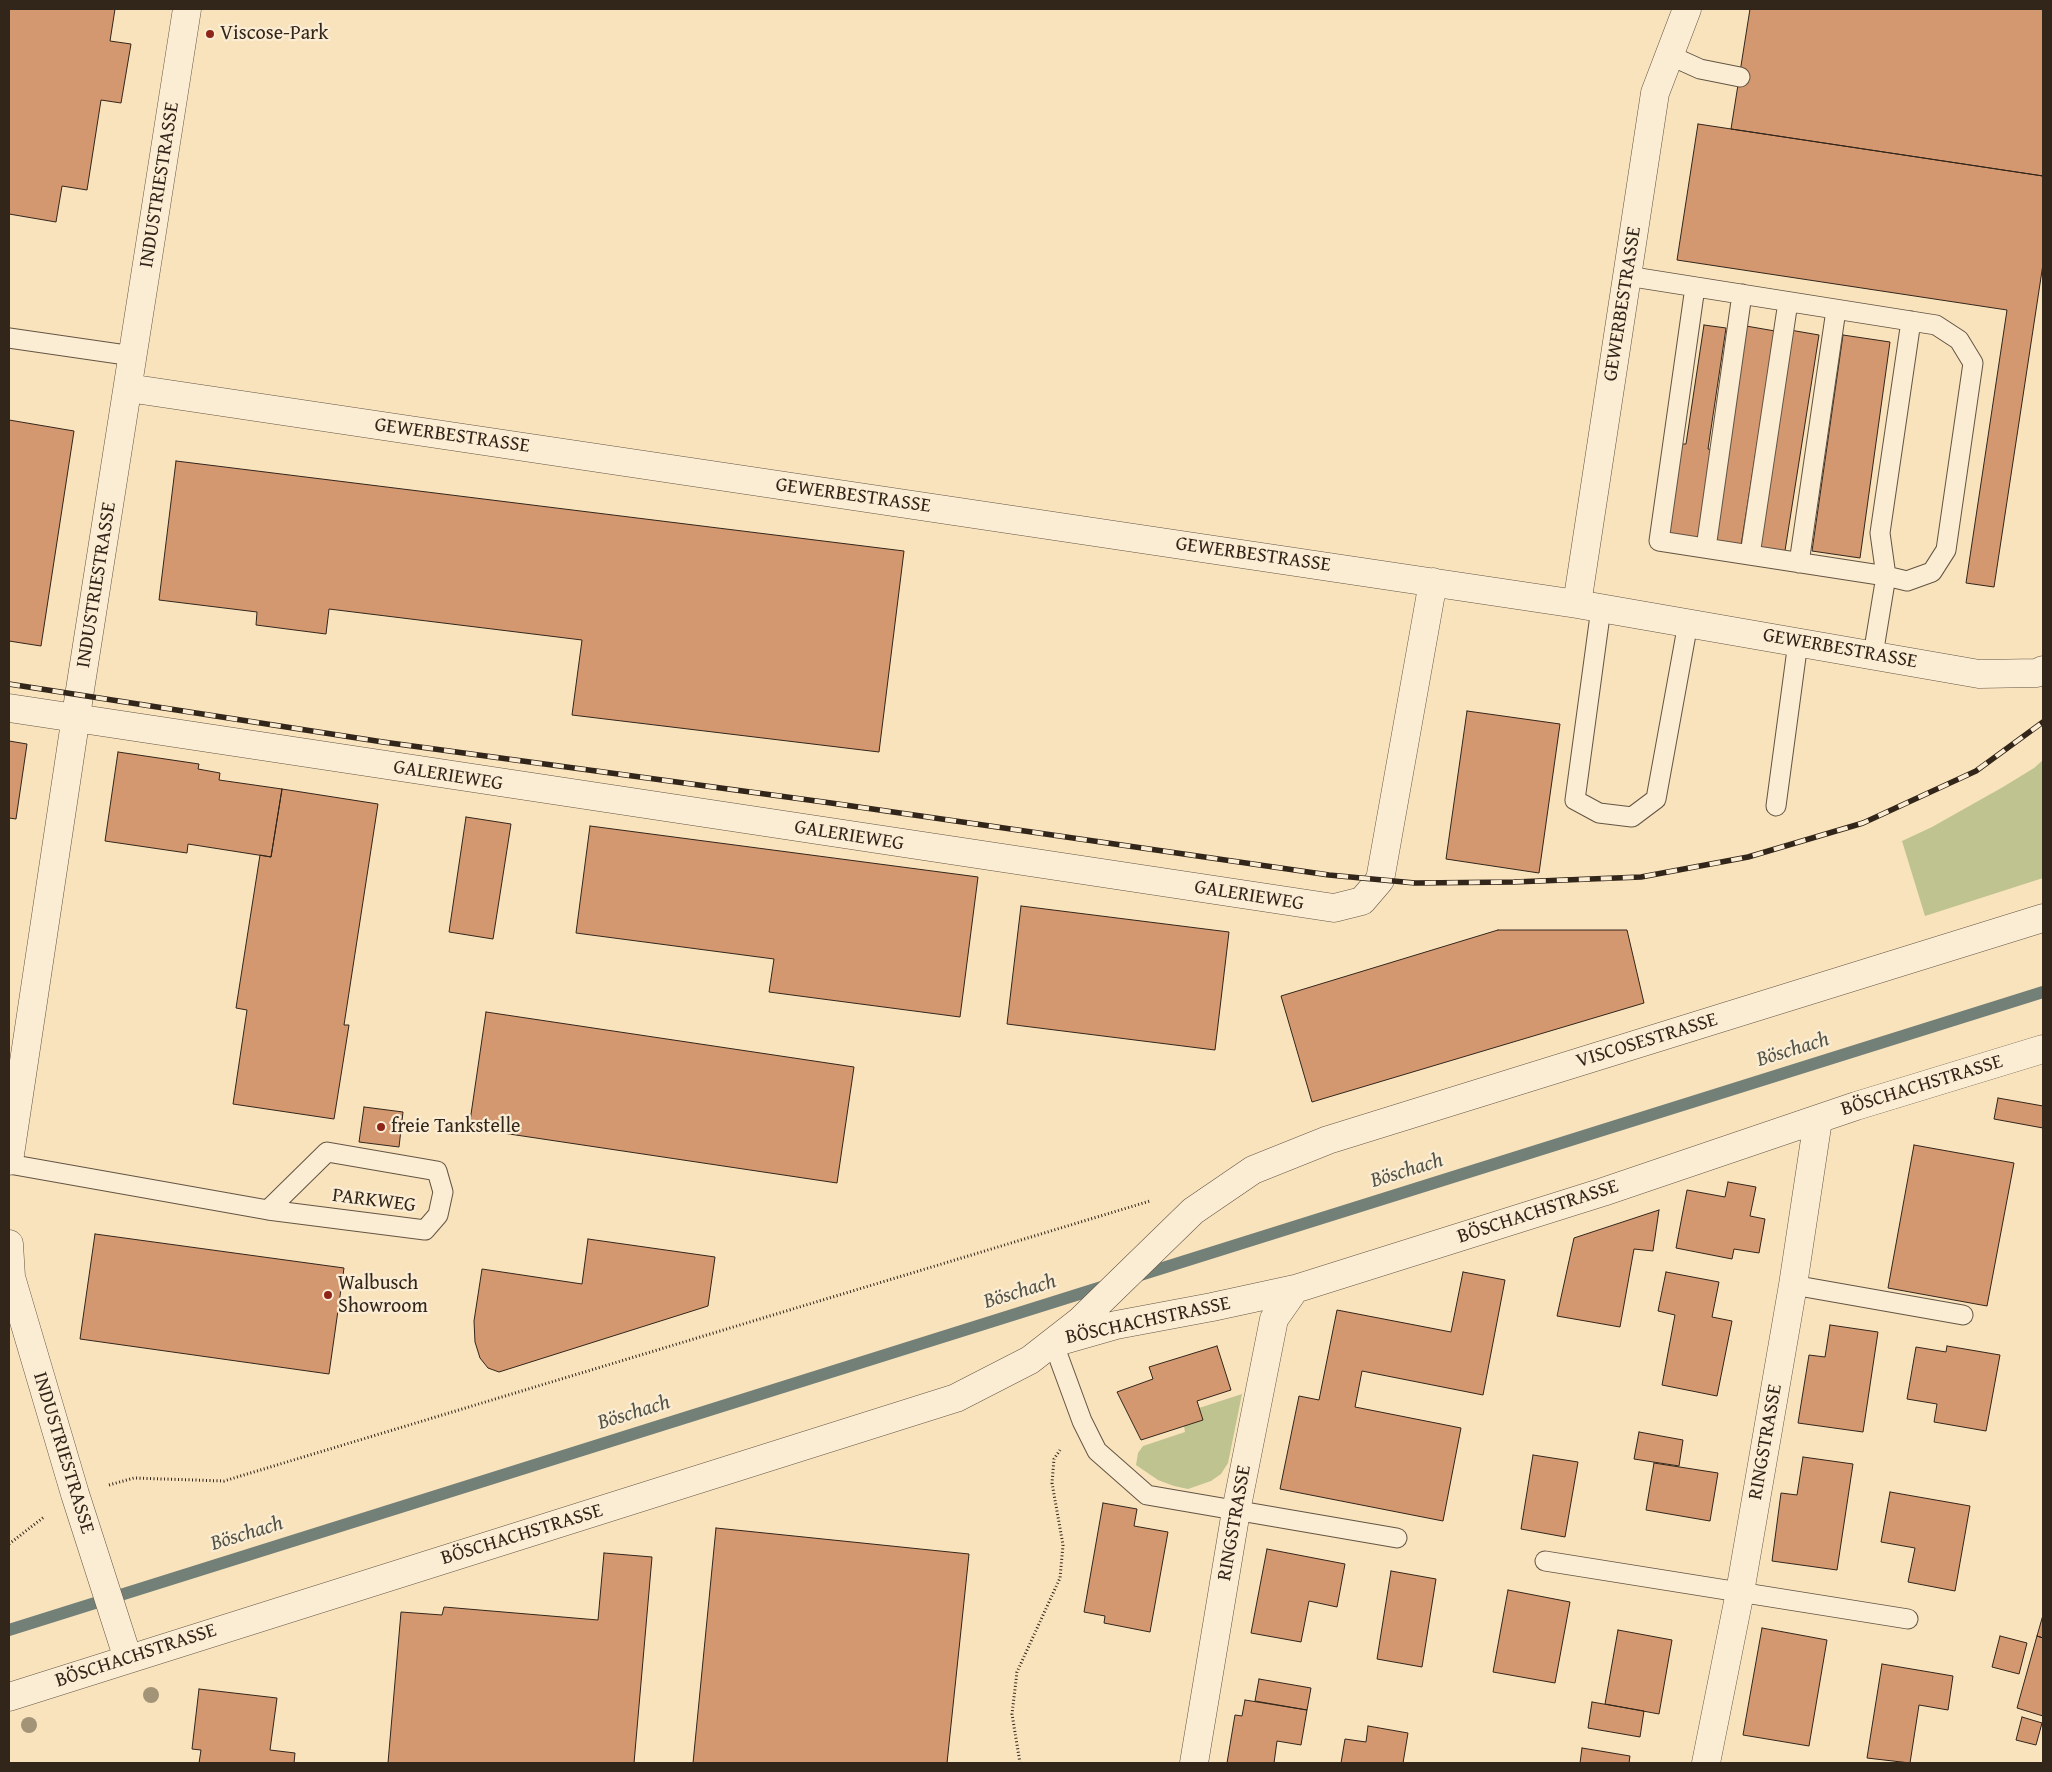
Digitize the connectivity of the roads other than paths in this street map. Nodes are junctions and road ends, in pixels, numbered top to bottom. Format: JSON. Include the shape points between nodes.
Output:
{"nodes":[{"id":1,"x":187,"y":9,"type":"edge"},
{"id":2,"x":1687,"y":9,"type":"edge"},
{"id":3,"x":1669,"y":55,"type":"junction"},
{"id":4,"x":1740,"y":78,"type":"dead end"},
{"id":5,"x":1626,"y":276,"type":"junction"},
{"id":6,"x":1695,"y":287,"type":"junction"},
{"id":7,"x":1742,"y":294,"type":"junction"},
{"id":8,"x":1788,"y":302,"type":"junction"},
{"id":9,"x":1836,"y":310,"type":"junction"},
{"id":10,"x":1911,"y":321,"type":"junction"},
{"id":11,"x":9,"y":338,"type":"edge"},
{"id":12,"x":133,"y":356,"type":"junction"},
{"id":13,"x":128,"y":388,"type":"junction"},
{"id":14,"x":1706,"y":548,"type":"junction"},
{"id":15,"x":1750,"y":555,"type":"junction"},
{"id":16,"x":1799,"y":563,"type":"junction"},
{"id":17,"x":1886,"y":576,"type":"junction"},
{"id":18,"x":1433,"y":582,"type":"junction"},
{"id":19,"x":1589,"y":606,"type":"junction"},
{"id":20,"x":1688,"y":623,"type":"junction"},
{"id":21,"x":1798,"y":642,"type":"junction"},
{"id":22,"x":1873,"y":655,"type":"junction"},
{"id":23,"x":2043,"y":670,"type":"edge"},
{"id":24,"x":9,"y":708,"type":"edge"},
{"id":25,"x":76,"y":719,"type":"junction"},
{"id":26,"x":1776,"y":806,"type":"dead end"},
{"id":27,"x":2043,"y":918,"type":"edge"},
{"id":28,"x":2043,"y":1049,"type":"edge"},
{"id":29,"x":1818,"y":1120,"type":"junction"},
{"id":30,"x":9,"y":1163,"type":"edge"},
{"id":31,"x":1253,"y":1170,"type":"joint"},
{"id":32,"x":268,"y":1210,"type":"junction"},
{"id":33,"x":9,"y":1244,"type":"edge"},
{"id":34,"x":1793,"y":1285,"type":"junction"},
{"id":35,"x":1295,"y":1289,"type":"junction"},
{"id":36,"x":1963,"y":1315,"type":"dead end"},
{"id":37,"x":1053,"y":1342,"type":"junction"},
{"id":38,"x":1030,"y":1360,"type":"junction"},
{"id":39,"x":1236,"y":1511,"type":"junction"},
{"id":40,"x":1397,"y":1538,"type":"dead end"},
{"id":41,"x":1545,"y":1561,"type":"dead end"},
{"id":42,"x":1740,"y":1592,"type":"junction"},
{"id":43,"x":1908,"y":1619,"type":"dead end"},
{"id":44,"x":128,"y":1659,"type":"junction"},
{"id":45,"x":9,"y":1697,"type":"edge"},
{"id":46,"x":1194,"y":1763,"type":"edge"},
{"id":47,"x":1706,"y":1763,"type":"edge"}],
"edges":[{"from":1,"to":12,"type":"street","name":"INDUSTRIESTRASSE"},
{"from":2,"to":3,"type":"street","name":"GEWERBESTRASSE"},
{"from":3,"to":4,"type":"lane","via":[[1700,69]]},
{"from":3,"to":5,"type":"street","name":"GEWERBESTRASSE","via":[[1655,93]]},
{"from":5,"to":6,"type":"lane"},
{"from":5,"to":19,"type":"street","name":"GEWERBESTRASSE"},
{"from":6,"to":7,"type":"lane"},
{"from":6,"to":14,"type":"lane","via":[[1659,541]]},
{"from":7,"to":8,"type":"lane"},
{"from":7,"to":14,"type":"lane"},
{"from":8,"to":9,"type":"lane"},
{"from":8,"to":15,"type":"lane"},
{"from":9,"to":10,"type":"lane"},
{"from":9,"to":16,"type":"lane"},
{"from":10,"to":17,"type":"lane","via":[[1880,533]]},
{"from":10,"to":17,"type":"lane","via":[[1936,325],[1959,340],[1973,364],[1946,550],[1932,572],[1907,581]]},
{"from":11,"to":12,"type":"lane"},
{"from":12,"to":13,"type":"street","name":"INDUSTRIESTRASSE"},
{"from":13,"to":18,"type":"street","name":"GEWERBESTRASSE"},
{"from":13,"to":25,"type":"street","name":"INDUSTRIESTRASSE"},
{"from":14,"to":15,"type":"lane"},
{"from":15,"to":16,"type":"lane"},
{"from":16,"to":17,"type":"lane"},
{"from":17,"to":22,"type":"lane"},
{"from":18,"to":19,"type":"street","name":"GEWERBESTRASSE"},
{"from":18,"to":25,"type":"street","name":"GALERIEWEG","via":[[1380,880],[1362,900],[1334,908]]},
{"from":19,"to":20,"type":"street","name":"GEWERBESTRASSE"},
{"from":19,"to":20,"type":"lane","via":[[1575,800],[1599,814],[1632,817],[1656,799]]},
{"from":20,"to":21,"type":"street","name":"GEWERBESTRASSE"},
{"from":21,"to":22,"type":"street","name":"GEWERBESTRASSE"},
{"from":21,"to":26,"type":"lane"},
{"from":22,"to":23,"type":"street","name":"GEWERBESTRASSE","via":[[1979,674],[2037,673]]},
{"from":24,"to":25,"type":"street","name":"GALERIEWEG"},
{"from":25,"to":30,"type":"street","name":"INDUSTRIESTRASSE"},
{"from":27,"to":31,"type":"street","name":"VISCOSESTRASSE","via":[[1328,1140]]},
{"from":28,"to":29,"type":"street","name":"BÖSCHACHSTRASSE"},
{"from":29,"to":34,"type":"street","name":"RINGSTRASSE"},
{"from":29,"to":35,"type":"street","name":"BÖSCHACHSTRASSE","via":[[1604,1192]]},
{"from":30,"to":32,"type":"lane","name":"PARKWEG"},
{"from":31,"to":38,"type":"street","name":"BÖSCHACHSTRASSE","via":[[1193,1211],[1080,1320]]},
{"from":32,"to":32,"type":"lane","name":"PARKWEG","via":[[425,1230],[438,1215],[443,1192],[437,1172],[327,1152]]},
{"from":33,"to":44,"type":"street","name":"INDUSTRIESTRASSE","via":[[11,1277]]},
{"from":34,"to":36,"type":"lane"},
{"from":34,"to":42,"type":"street","name":"RINGSTRASSE"},
{"from":35,"to":37,"type":"street","name":"BÖSCHACHSTRASSE","via":[[1116,1325]]},
{"from":35,"to":39,"type":"street","name":"RINGSTRASSE","via":[[1274,1319]]},
{"from":37,"to":38,"type":"street","name":"BÖSCHACHSTRASSE"},
{"from":37,"to":39,"type":"lane","via":[[1082,1421],[1097,1451],[1147,1494]]},
{"from":38,"to":44,"type":"street","name":"BÖSCHACHSTRASSE","via":[[956,1398]]},
{"from":39,"to":40,"type":"lane"},
{"from":39,"to":46,"type":"street","name":"RINGSTRASSE"},
{"from":41,"to":42,"type":"lane"},
{"from":42,"to":43,"type":"lane"},
{"from":42,"to":47,"type":"street","name":"RINGSTRASSE"},
{"from":44,"to":45,"type":"street","name":"BÖSCHACHSTRASSE"}]}
